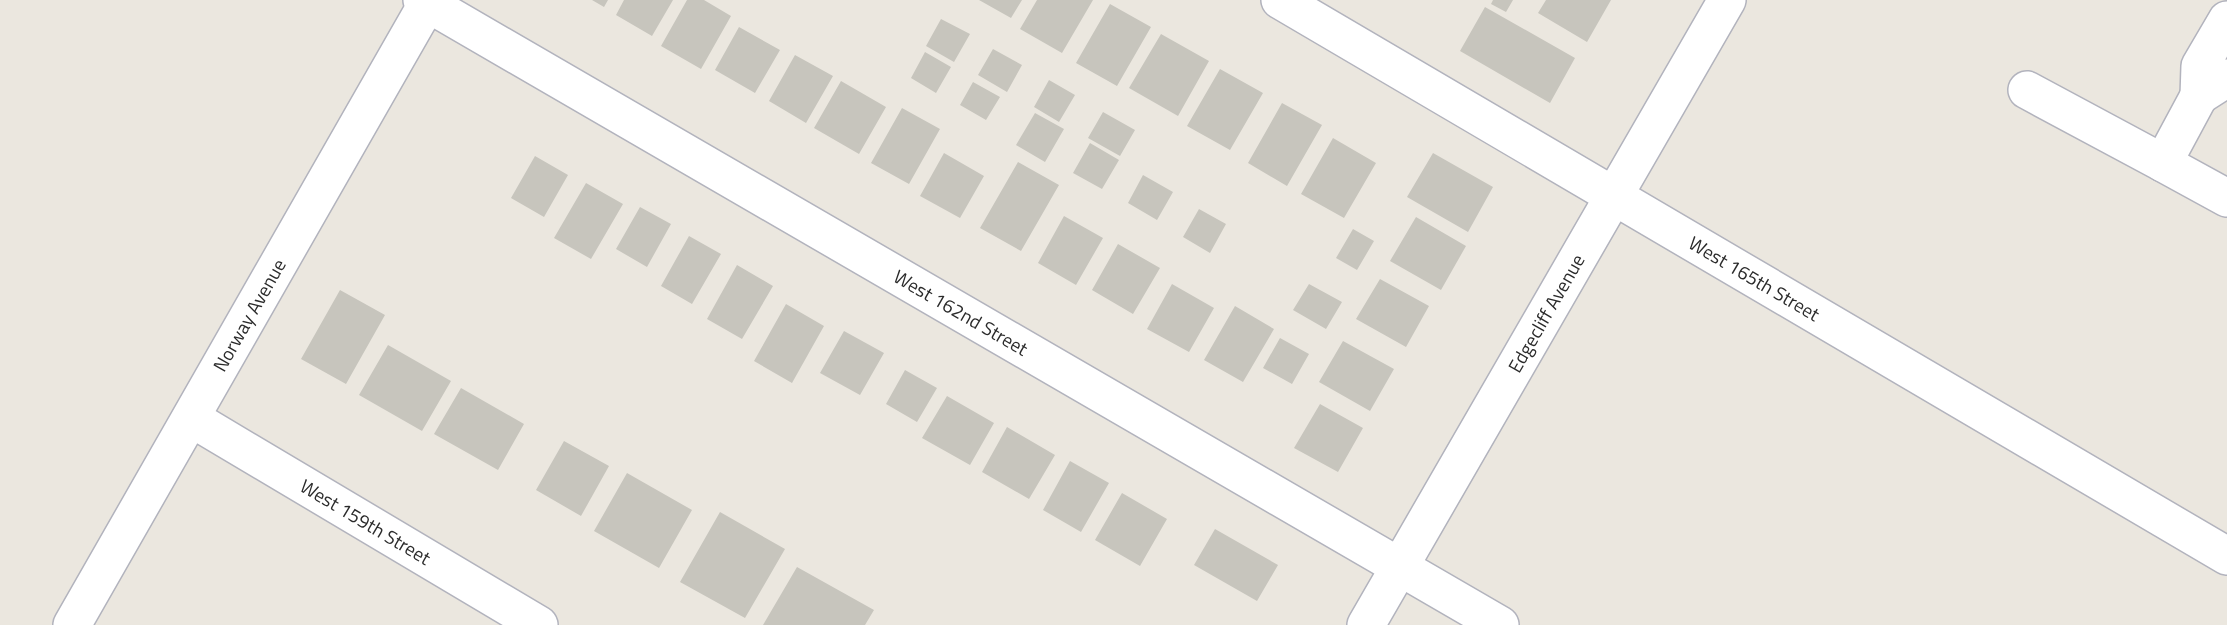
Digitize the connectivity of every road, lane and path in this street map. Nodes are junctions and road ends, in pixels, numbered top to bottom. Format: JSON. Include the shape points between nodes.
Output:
{"nodes":[{"id":1,"x":1280,"y":0,"type":"edge"},
{"id":2,"x":1727,"y":0,"type":"edge"},
{"id":3,"x":424,"y":2,"type":"edge"},
{"id":4,"x":2227,"y":20,"type":"edge"},
{"id":5,"x":2213,"y":87,"type":"edge"},
{"id":6,"x":2027,"y":90,"type":"dead end"},
{"id":7,"x":2163,"y":163,"type":"junction"},
{"id":8,"x":1614,"y":195,"type":"junction"},
{"id":9,"x":2227,"y":198,"type":"edge"},
{"id":10,"x":191,"y":418,"type":"junction"},
{"id":11,"x":2227,"y":556,"type":"edge"},
{"id":12,"x":1401,"y":567,"type":"junction"},
{"id":13,"x":72,"y":625,"type":"edge"},
{"id":14,"x":539,"y":625,"type":"edge"},
{"id":15,"x":1366,"y":625,"type":"edge"},
{"id":16,"x":1500,"y":625,"type":"edge"}],
"edges":[{"from":1,"to":8,"type":"street","name":"West 165th Street"},
{"from":2,"to":8,"type":"street","name":"Edgecliff Avenue"},
{"from":3,"to":10,"type":"street","name":"Norway Avenue"},
{"from":3,"to":12,"type":"street","name":"West 162nd Street"},
{"from":4,"to":5,"type":"street","via":[[2200,66]]},
{"from":5,"to":7,"type":"street"},
{"from":6,"to":7,"type":"street"},
{"from":7,"to":9,"type":"street"},
{"from":8,"to":11,"type":"street","name":"West 165th Street"},
{"from":8,"to":12,"type":"street","name":"Edgecliff Avenue"},
{"from":10,"to":13,"type":"street","name":"Norway Avenue"},
{"from":10,"to":14,"type":"street","name":"West 159th Street"},
{"from":12,"to":15,"type":"street","name":"Edgecliff Avenue"},
{"from":12,"to":16,"type":"street","name":"West 162nd Street"}]}
